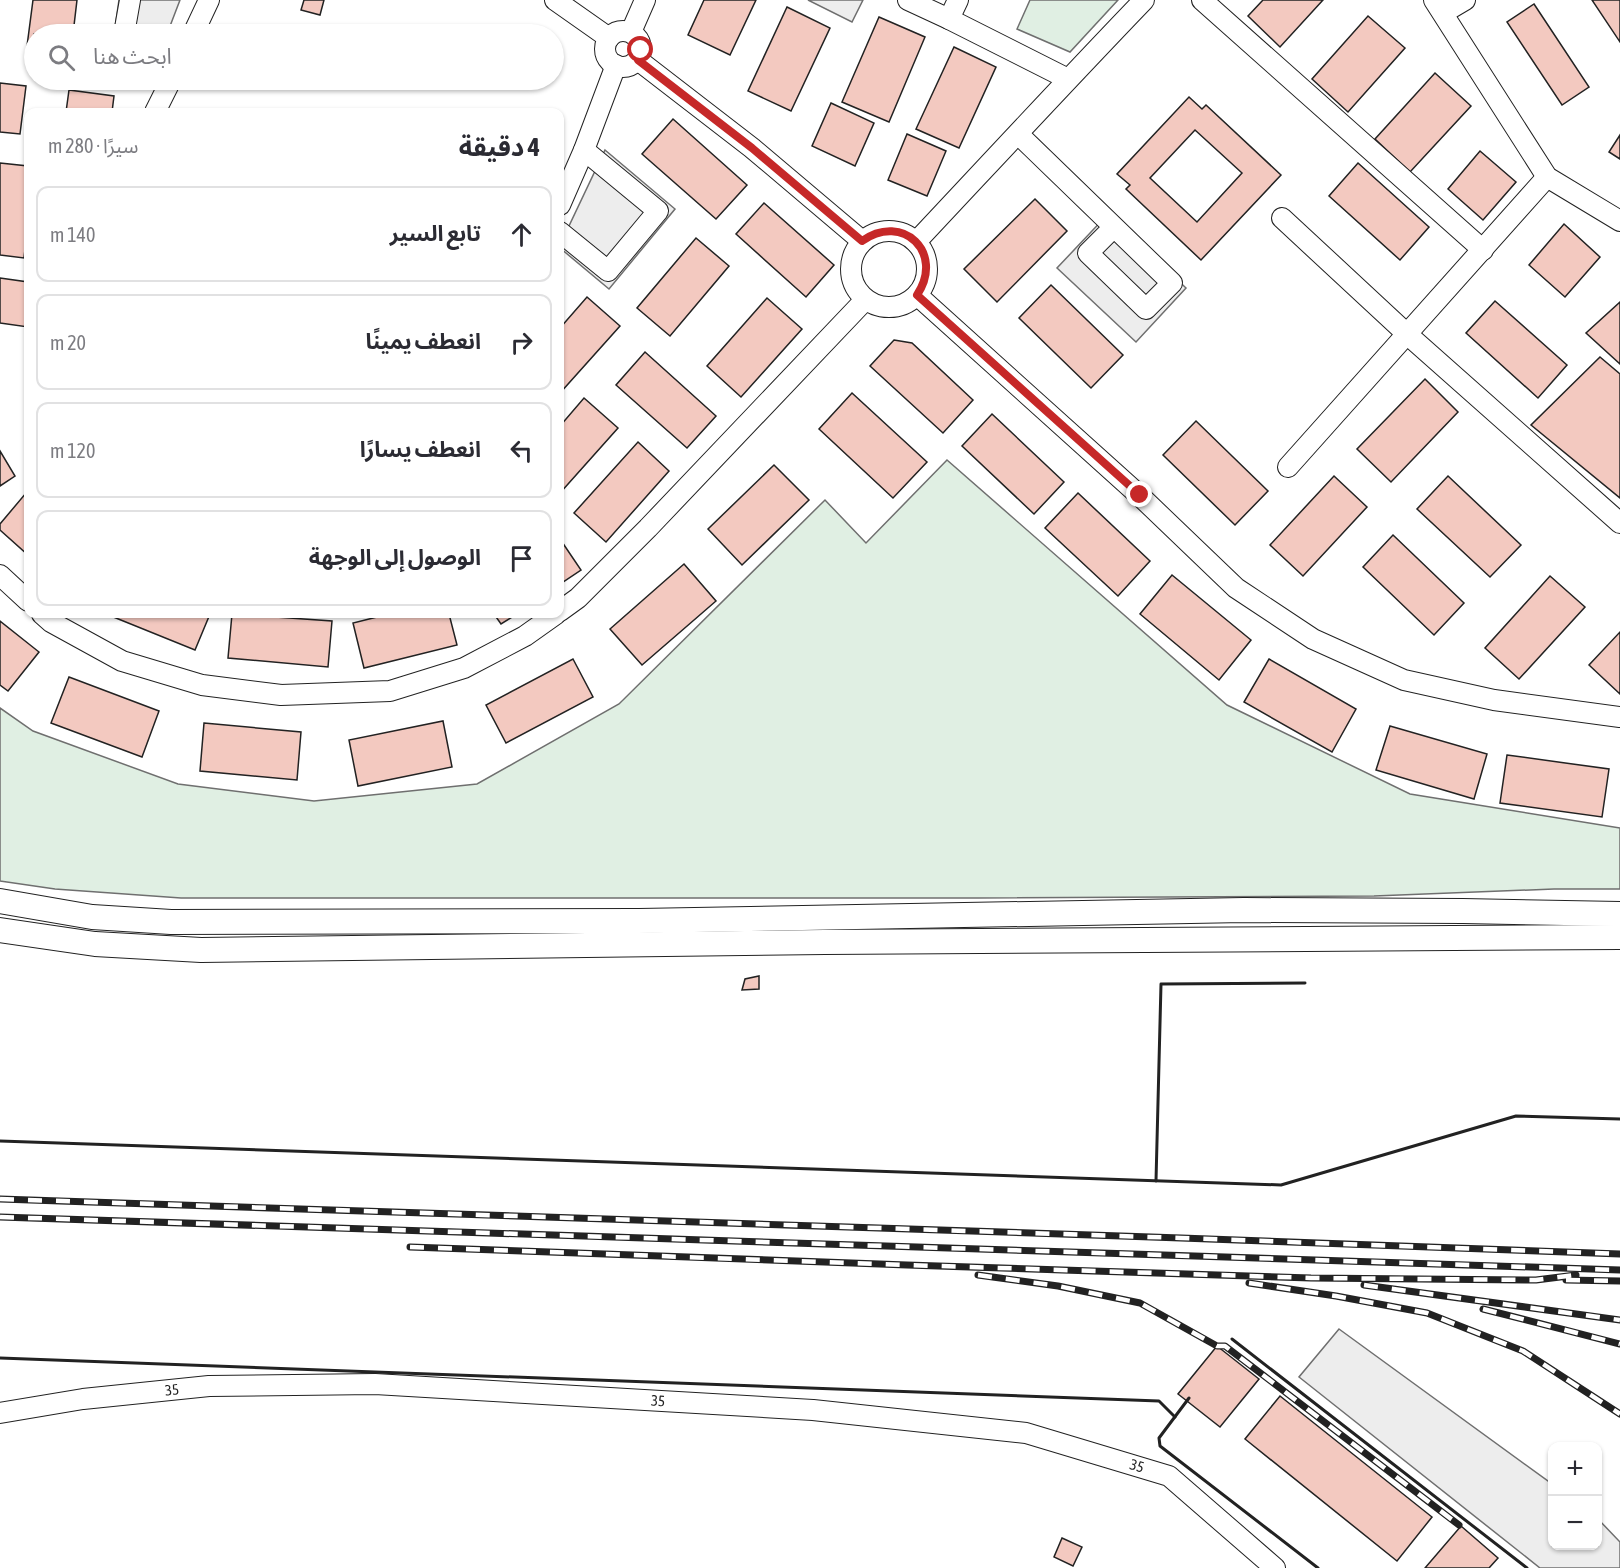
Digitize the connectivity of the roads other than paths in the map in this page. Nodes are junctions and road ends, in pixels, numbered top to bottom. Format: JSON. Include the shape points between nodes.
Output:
{"nodes":[{"id":1,"x":130,"y":0,"type":"edge"},
{"id":2,"x":209,"y":0,"type":"edge"},
{"id":3,"x":555,"y":0,"type":"edge"},
{"id":4,"x":645,"y":0,"type":"edge"},
{"id":5,"x":908,"y":0,"type":"edge"},
{"id":6,"x":958,"y":0,"type":"edge"},
{"id":7,"x":1144,"y":0,"type":"edge"},
{"id":8,"x":1202,"y":0,"type":"edge"},
{"id":9,"x":1465,"y":0,"type":"edge"},
{"id":10,"x":1439,"y":7,"type":"edge"},
{"id":11,"x":949,"y":19,"type":"junction"},
{"id":12,"x":126,"y":24,"type":"edge"},
{"id":13,"x":198,"y":24,"type":"edge"},
{"id":14,"x":631,"y":32,"type":"junction"},
{"id":15,"x":609,"y":38,"type":"junction"},
{"id":16,"x":638,"y":60,"type":"junction"},
{"id":17,"x":616,"y":65,"type":"junction"},
{"id":18,"x":1068,"y":79,"type":"junction"},
{"id":19,"x":166,"y":90,"type":"edge"},
{"id":20,"x":156,"y":108,"type":"edge"},
{"id":21,"x":1018,"y":134,"type":"junction"},
{"id":22,"x":584,"y":150,"type":"junction"},
{"id":23,"x":1547,"y":177,"type":"junction"},
{"id":24,"x":564,"y":196,"type":"edge"},
{"id":25,"x":1282,"y":218,"type":"dead end"},
{"id":26,"x":1620,"y":221,"type":"edge"},
{"id":27,"x":1114,"y":227,"type":"dead end"},
{"id":28,"x":564,"y":235,"type":"edge"},
{"id":29,"x":862,"y":241,"type":"junction"},
{"id":30,"x":916,"y":242,"type":"junction"},
{"id":31,"x":1483,"y":250,"type":"junction"},
{"id":32,"x":917,"y":295,"type":"junction"},
{"id":33,"x":865,"y":300,"type":"junction"},
{"id":34,"x":1408,"y":335,"type":"junction"},
{"id":35,"x":1288,"y":467,"type":"dead end"},
{"id":36,"x":1620,"y":523,"type":"edge"},
{"id":37,"x":0,"y":575,"type":"edge"},
{"id":38,"x":24,"y":597,"type":"edge"},
{"id":39,"x":564,"y":608,"type":"edge"},
{"id":40,"x":46,"y":618,"type":"edge"},
{"id":41,"x":550,"y":618,"type":"edge"},
{"id":42,"x":1620,"y":717,"type":"edge"},
{"id":43,"x":0,"y":901,"type":"edge"},
{"id":44,"x":1620,"y":914,"type":"edge"},
{"id":45,"x":0,"y":930,"type":"edge"},
{"id":46,"x":1620,"y":937,"type":"edge"},
{"id":47,"x":0,"y":1413,"type":"edge"},
{"id":48,"x":1275,"y":1568,"type":"edge"}],
"edges":[{"from":1,"to":12,"type":"street"},
{"from":2,"to":13,"type":"street"},
{"from":3,"to":15,"type":"street"},
{"from":4,"to":14,"type":"street"},
{"from":5,"to":11,"type":"street"},
{"from":6,"to":11,"type":"street"},
{"from":7,"to":18,"type":"street"},
{"from":8,"to":31,"type":"street"},
{"from":9,"to":10,"type":"street"},
{"from":10,"to":23,"type":"street"},
{"from":11,"to":18,"type":"street"},
{"from":14,"to":15,"type":"street","via":[[616,32]]},
{"from":14,"to":16,"type":"street","via":[[641,44]]},
{"from":15,"to":17,"type":"street","via":[[606,53]]},
{"from":16,"to":17,"type":"street","via":[[630,65]]},
{"from":16,"to":29,"type":"street","via":[[752,148]]},
{"from":17,"to":22,"type":"street"},
{"from":18,"to":21,"type":"street"},
{"from":19,"to":20,"type":"street"},
{"from":21,"to":27,"type":"street"},
{"from":21,"to":30,"type":"street"},
{"from":22,"to":24,"type":"street"},
{"from":22,"to":28,"type":"street","via":[[658,211],[608,271]]},
{"from":23,"to":26,"type":"street"},
{"from":23,"to":31,"type":"street"},
{"from":25,"to":34,"type":"street"},
{"from":29,"to":30,"type":"street","via":[[872,234],[895,231]]},
{"from":29,"to":33,"type":"street","via":[[850,265],[856,290]]},
{"from":30,"to":32,"type":"street","via":[[927,262],[927,274]]},
{"from":31,"to":34,"type":"street"},
{"from":32,"to":33,"type":"street","via":[[897,307],[886,308]]},
{"from":32,"to":42,"type":"street","via":[[1140,495],[1236,588],[1313,639],[1404,680],[1494,700]]},
{"from":33,"to":39,"type":"street","via":[[648,528]]},
{"from":34,"to":35,"type":"street"},
{"from":34,"to":36,"type":"street"},
{"from":37,"to":38,"type":"street"},
{"from":40,"to":41,"type":"street","via":[[123,661],[202,685],[280,695],[390,691],[464,668],[525,636]]},
{"from":43,"to":44,"type":"main road","via":[[92,917],[171,922],[639,921],[1244,910]]},
{"from":45,"to":46,"type":"main road","via":[[95,944],[201,950]]},
{"from":47,"to":48,"type":"street","name":"35","via":[[82,1399],[208,1386],[375,1384],[813,1410],[1026,1433],[1168,1476]]}]}
